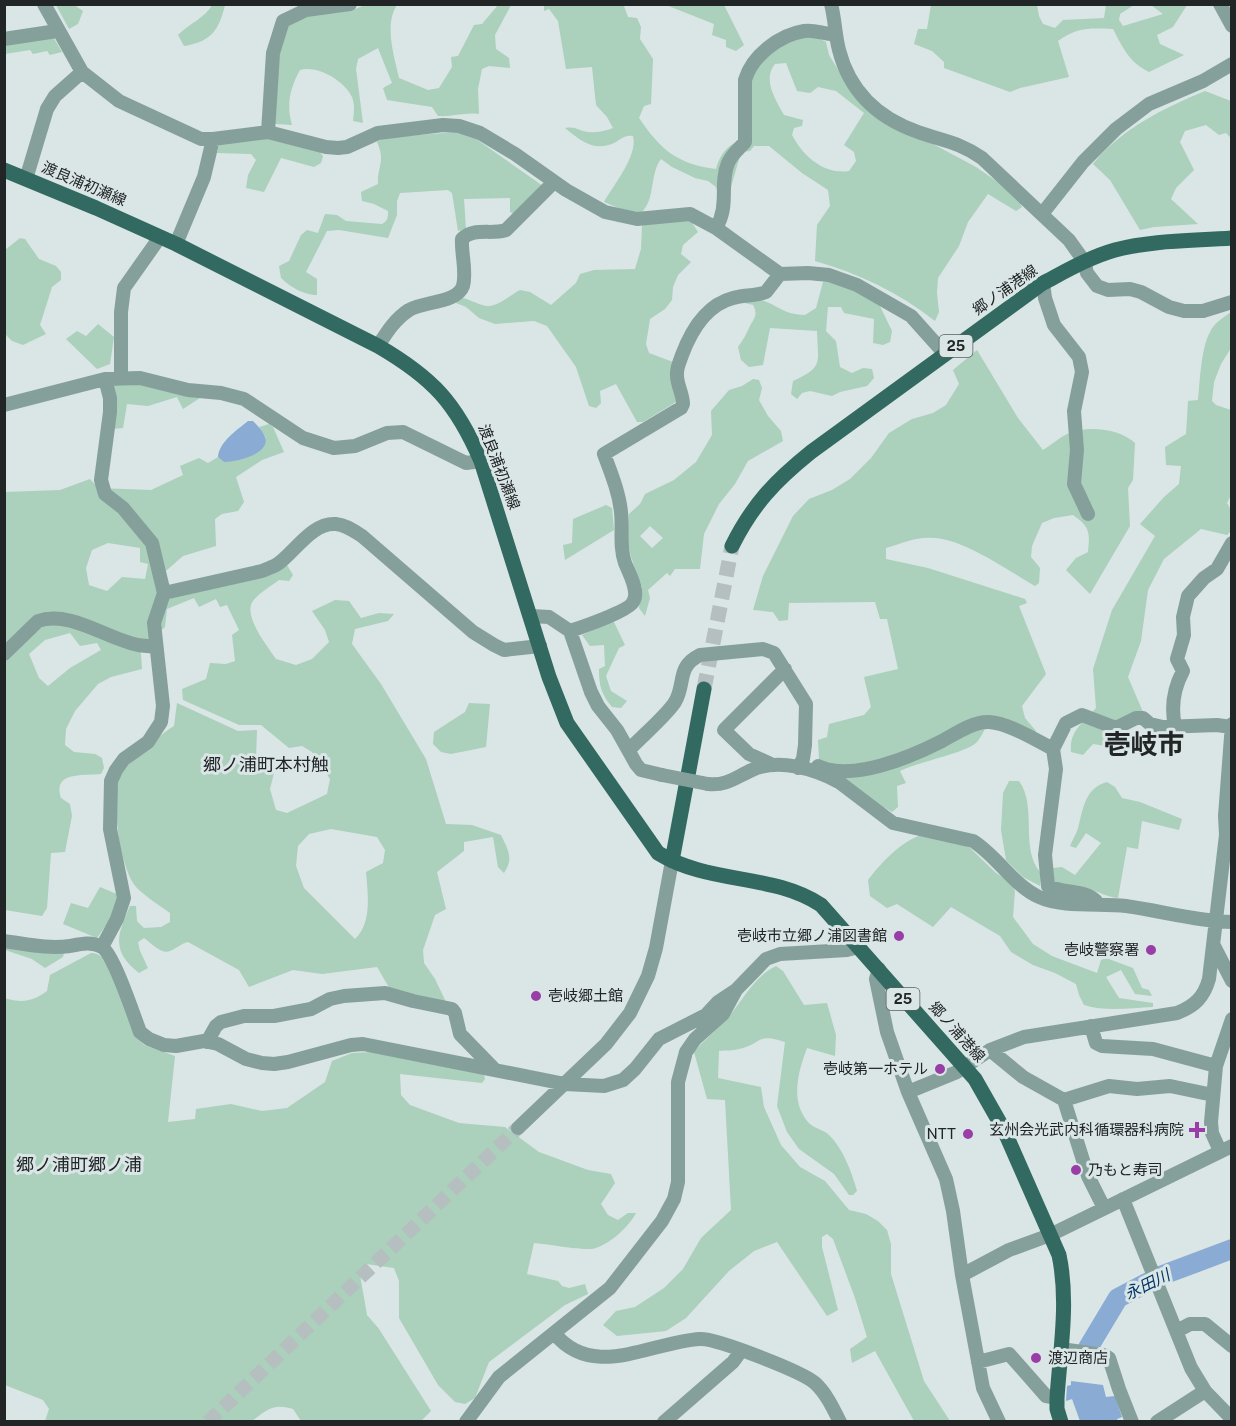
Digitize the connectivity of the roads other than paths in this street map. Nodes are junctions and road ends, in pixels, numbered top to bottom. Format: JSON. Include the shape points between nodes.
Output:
{"nodes":[{"id":1,"x":44,"y":4,"type":"edge"},
{"id":2,"x":350,"y":4,"type":"edge"},
{"id":3,"x":831,"y":4,"type":"edge"},
{"id":4,"x":1220,"y":4,"type":"edge"},
{"id":5,"x":1232,"y":26,"type":"edge"},
{"id":6,"x":57,"y":30,"type":"junction"},
{"id":7,"x":836,"y":34,"type":"junction"},
{"id":8,"x":4,"y":39,"type":"edge"},
{"id":9,"x":1232,"y":64,"type":"edge"},
{"id":10,"x":82,"y":72,"type":"junction"},
{"id":11,"x":268,"y":132,"type":"junction"},
{"id":12,"x":213,"y":139,"type":"junction"},
{"id":13,"x":4,"y":170,"type":"edge"},
{"id":14,"x":26,"y":179,"type":"junction"},
{"id":15,"x":554,"y":182,"type":"junction"},
{"id":16,"x":1042,"y":214,"type":"junction"},
{"id":17,"x":716,"y":228,"type":"junction"},
{"id":18,"x":160,"y":237,"type":"junction"},
{"id":19,"x":1232,"y":238,"type":"edge"},
{"id":20,"x":176,"y":244,"type":"junction"},
{"id":21,"x":1083,"y":261,"type":"junction"},
{"id":22,"x":780,"y":274,"type":"junction"},
{"id":23,"x":1043,"y":283,"type":"junction"},
{"id":24,"x":1232,"y":302,"type":"edge"},
{"id":25,"x":378,"y":346,"type":"junction"},
{"id":26,"x":945,"y":354,"type":"junction"},
{"id":27,"x":121,"y":377,"type":"junction"},
{"id":28,"x":105,"y":379,"type":"junction"},
{"id":29,"x":4,"y":405,"type":"edge"},
{"id":30,"x":481,"y":461,"type":"junction"},
{"id":31,"x":1088,"y":514,"type":"dead end"},
{"id":32,"x":1232,"y":543,"type":"edge"},
{"id":33,"x":732,"y":546,"type":"tunnel mouth"},
{"id":34,"x":164,"y":593,"type":"junction"},
{"id":35,"x":531,"y":616,"type":"junction"},
{"id":36,"x":570,"y":631,"type":"junction"},
{"id":37,"x":540,"y":646,"type":"junction"},
{"id":38,"x":156,"y":647,"type":"junction"},
{"id":39,"x":4,"y":654,"type":"edge"},
{"id":40,"x":785,"y":669,"type":"junction"},
{"id":41,"x":704,"y":689,"type":"tunnel mouth"},
{"id":42,"x":1175,"y":726,"type":"junction"},
{"id":43,"x":1231,"y":726,"type":"edge"},
{"id":44,"x":1053,"y":749,"type":"junction"},
{"id":45,"x":629,"y":750,"type":"junction"},
{"id":46,"x":801,"y":763,"type":"junction"},
{"id":47,"x":771,"y":764,"type":"junction"},
{"id":48,"x":1229,"y":836,"type":"edge"},
{"id":49,"x":672,"y":861,"type":"junction"},
{"id":50,"x":1098,"y":903,"type":"junction"},
{"id":51,"x":1216,"y":922,"type":"junction"},
{"id":52,"x":1232,"y":922,"type":"edge"},
{"id":53,"x":4,"y":941,"type":"edge"},
{"id":54,"x":1214,"y":946,"type":"junction"},
{"id":55,"x":102,"y":947,"type":"junction"},
{"id":56,"x":859,"y":947,"type":"junction"},
{"id":57,"x":879,"y":969,"type":"junction"},
{"id":58,"x":1232,"y":981,"type":"edge"},
{"id":59,"x":736,"y":990,"type":"junction"},
{"id":60,"x":1232,"y":1019,"type":"edge"},
{"id":61,"x":1091,"y":1026,"type":"junction"},
{"id":62,"x":207,"y":1042,"type":"junction"},
{"id":63,"x":990,"y":1050,"type":"junction"},
{"id":64,"x":964,"y":1066,"type":"junction"},
{"id":65,"x":1216,"y":1066,"type":"junction"},
{"id":66,"x":495,"y":1070,"type":"junction"},
{"id":67,"x":565,"y":1084,"type":"junction"},
{"id":68,"x":908,"y":1092,"type":"junction"},
{"id":69,"x":1213,"y":1095,"type":"junction"},
{"id":70,"x":1064,"y":1100,"type":"junction"},
{"id":71,"x":518,"y":1128,"type":"tunnel mouth"},
{"id":72,"x":1226,"y":1148,"type":"edge"},
{"id":73,"x":1123,"y":1199,"type":"junction"},
{"id":74,"x":1104,"y":1208,"type":"junction"},
{"id":75,"x":1050,"y":1235,"type":"junction"},
{"id":76,"x":962,"y":1275,"type":"junction"},
{"id":77,"x":1176,"y":1331,"type":"junction"},
{"id":78,"x":554,"y":1333,"type":"junction"},
{"id":79,"x":1232,"y":1346,"type":"edge"},
{"id":80,"x":1061,"y":1349,"type":"junction"},
{"id":81,"x":741,"y":1351,"type":"junction"},
{"id":82,"x":978,"y":1362,"type":"junction"},
{"id":83,"x":1205,"y":1391,"type":"junction"},
{"id":84,"x":1057,"y":1398,"type":"junction"},
{"id":85,"x":469,"y":1417,"type":"edge"},
{"id":86,"x":1232,"y":1419,"type":"edge"},
{"id":87,"x":485,"y":1422,"type":"edge"},
{"id":88,"x":664,"y":1422,"type":"edge"},
{"id":89,"x":840,"y":1422,"type":"edge"},
{"id":90,"x":999,"y":1422,"type":"edge"},
{"id":91,"x":1061,"y":1422,"type":"edge"},
{"id":92,"x":1132,"y":1422,"type":"edge"},
{"id":93,"x":1157,"y":1422,"type":"edge"}],
"edges":[{"from":1,"to":6,"type":"street"},
{"from":2,"to":11,"type":"street","via":[[306,10],[283,21],[273,53]]},
{"from":3,"to":7,"type":"street"},
{"from":4,"to":5,"type":"street"},
{"from":6,"to":8,"type":"street"},
{"from":6,"to":10,"type":"street"},
{"from":7,"to":16,"type":"street","via":[[852,83],[878,112],[918,132],[968,147]]},
{"from":7,"to":17,"type":"street","via":[[805,31],[781,38],[748,71],[746,141],[726,166],[725,208]]},
{"from":9,"to":16,"type":"street","via":[[1149,104],[1116,129],[1083,162]]},
{"from":10,"to":12,"type":"street","via":[[137,111],[201,139]]},
{"from":10,"to":14,"type":"street","via":[[55,96],[47,109]]},
{"from":11,"to":12,"type":"street"},
{"from":11,"to":15,"type":"street","via":[[338,148],[378,133],[459,126],[480,133]]},
{"from":12,"to":20,"type":"street","via":[[204,177]]},
{"from":13,"to":14,"type":"main road","name":"渡良浦初瀬線"},
{"from":14,"to":18,"type":"main road","name":"渡良浦初瀬線"},
{"from":15,"to":17,"type":"street","via":[[604,212],[637,219],[690,214]]},
{"from":15,"to":25,"type":"street","via":[[506,230],[465,236],[461,248],[463,286],[458,294],[410,310],[391,326]]},
{"from":16,"to":21,"type":"street","via":[[1069,240]]},
{"from":17,"to":22,"type":"street"},
{"from":18,"to":20,"type":"main road","name":"渡良浦初瀬線"},
{"from":18,"to":27,"type":"street","via":[[124,288]]},
{"from":19,"to":21,"type":"main road","name":"郷ノ浦港線","number":"25","via":[[1139,244]]},
{"from":20,"to":25,"type":"main road","name":"渡良浦初瀬線"},
{"from":21,"to":23,"type":"main road","name":"郷ノ浦港線","number":"25"},
{"from":21,"to":24,"type":"street","via":[[1097,286],[1130,289],[1169,307],[1203,311]]},
{"from":22,"to":26,"type":"street","via":[[829,275],[857,285],[911,316]]},
{"from":22,"to":36,"type":"street","via":[[766,292],[733,298],[706,315],[687,341],[676,370],[681,408],[604,454],[619,497],[623,556],[636,593],[630,606]]},
{"from":23,"to":26,"type":"main road","name":"郷ノ浦港線","number":"25"},
{"from":23,"to":31,"type":"street","via":[[1054,325],[1078,357],[1082,372],[1074,411],[1074,484]]},
{"from":25,"to":30,"type":"main road","name":"渡良浦初瀬線","via":[[410,364],[439,390],[469,433]]},
{"from":26,"to":33,"type":"main road","name":"郷ノ浦港線","number":"25","via":[[788,471],[746,518]]},
{"from":27,"to":28,"type":"street"},
{"from":27,"to":30,"type":"street","via":[[244,399],[303,438],[334,448],[403,432],[466,463]]},
{"from":28,"to":29,"type":"street"},
{"from":28,"to":34,"type":"street","via":[[110,412],[102,486],[105,494],[123,508],[152,543]]},
{"from":30,"to":35,"type":"main road","name":"渡良浦初瀬線"},
{"from":32,"to":42,"type":"street","via":[[1217,569],[1188,596],[1178,659],[1183,671],[1172,709]]},
{"from":34,"to":37,"type":"street","via":[[277,565],[314,531],[335,524],[347,526],[362,536],[473,632],[494,645],[504,650]]},
{"from":34,"to":38,"type":"street","via":[[154,624]]},
{"from":35,"to":36,"type":"street","via":[[549,616]]},
{"from":35,"to":37,"type":"main road","name":"渡良浦初瀬線"},
{"from":36,"to":45,"type":"street","via":[[591,692]]},
{"from":37,"to":49,"type":"main road","name":"渡良浦初瀬線","via":[[567,723],[658,852]]},
{"from":38,"to":39,"type":"street","via":[[137,645],[83,625],[45,619],[38,621]]},
{"from":38,"to":55,"type":"street","via":[[163,706],[161,722],[148,742],[124,759],[111,781],[110,829],[124,898]]},
{"from":40,"to":45,"type":"street","via":[[774,653],[763,649],[691,659],[674,704]]},
{"from":40,"to":46,"type":"street","via":[[806,704]]},
{"from":40,"to":47,"type":"street","via":[[724,729],[749,754]]},
{"from":41,"to":49,"type":"main road"},
{"from":42,"to":43,"type":"street"},
{"from":42,"to":44,"type":"street","via":[[1156,726],[1136,718],[1116,728],[1082,715],[1066,723]]},
{"from":43,"to":48,"type":"street","via":[[1224,816]]},
{"from":44,"to":46,"type":"street","via":[[988,721],[870,769],[822,768]]},
{"from":44,"to":50,"type":"street","via":[[1056,769],[1045,855],[1048,886],[1091,895]]},
{"from":45,"to":47,"type":"street","bridge":true,"via":[[641,770],[708,784],[725,784]]},
{"from":46,"to":47,"type":"street"},
{"from":46,"to":50,"type":"street","via":[[839,782],[893,823],[973,841],[1038,897],[1065,904]]},
{"from":48,"to":51,"type":"street"},
{"from":49,"to":56,"type":"main road","name":"郷ノ浦港線","number":"25","via":[[698,871],[799,891],[821,905]]},
{"from":49,"to":67,"type":"street","via":[[656,948],[638,998],[606,1044]]},
{"from":50,"to":51,"type":"street"},
{"from":51,"to":52,"type":"street"},
{"from":51,"to":54,"type":"street"},
{"from":53,"to":55,"type":"street","via":[[51,948],[84,944]]},
{"from":54,"to":58,"type":"street"},
{"from":54,"to":61,"type":"street","via":[[1207,988],[1188,1009]]},
{"from":55,"to":62,"type":"street","via":[[114,965],[140,1032],[164,1045]]},
{"from":56,"to":57,"type":"main road","name":"郷ノ浦港線","number":"25"},
{"from":56,"to":59,"type":"street","via":[[773,956]]},
{"from":57,"to":64,"type":"main road","name":"郷ノ浦港線","number":"25"},
{"from":57,"to":68,"type":"street","via":[[876,979],[887,1032]]},
{"from":59,"to":67,"type":"street","via":[[706,1016],[659,1039],[623,1080],[604,1086]]},
{"from":59,"to":78,"type":"street","via":[[723,1014],[686,1052],[681,1066],[678,1182],[669,1210],[610,1288]]},
{"from":60,"to":65,"type":"street"},
{"from":61,"to":63,"type":"street","via":[[1024,1037]]},
{"from":61,"to":65,"type":"street","via":[[1096,1043],[1102,1046],[1153,1049]]},
{"from":62,"to":66,"type":"street","via":[[246,1059],[274,1064],[363,1044]]},
{"from":62,"to":66,"type":"street","via":[[216,1026],[231,1019],[274,1016],[311,1009],[330,999],[385,993],[452,1009],[460,1034]]},
{"from":63,"to":64,"type":"street"},
{"from":63,"to":70,"type":"street","via":[[1023,1077]]},
{"from":64,"to":68,"type":"street"},
{"from":64,"to":75,"type":"main road","name":"郷ノ浦港線","number":"25","via":[[1004,1130]]},
{"from":65,"to":69,"type":"street"},
{"from":66,"to":67,"type":"street"},
{"from":67,"to":71,"type":"street"},
{"from":68,"to":76,"type":"street","via":[[946,1179]]},
{"from":69,"to":70,"type":"street","via":[[1170,1086],[1109,1086]]},
{"from":69,"to":72,"type":"street","via":[[1212,1133]]},
{"from":70,"to":74,"type":"street","via":[[1088,1176]]},
{"from":72,"to":73,"type":"street"},
{"from":73,"to":74,"type":"street"},
{"from":73,"to":77,"type":"street"},
{"from":74,"to":75,"type":"street"},
{"from":75,"to":76,"type":"street","via":[[1009,1250]]},
{"from":75,"to":80,"type":"main road","name":"郷ノ浦港線","number":"25","via":[[1063,1272]]},
{"from":76,"to":82,"type":"street"},
{"from":77,"to":79,"type":"street","via":[[1190,1324],[1205,1324]]},
{"from":77,"to":83,"type":"street"},
{"from":78,"to":81,"type":"street","via":[[564,1345],[580,1354],[605,1358],[701,1339]]},
{"from":78,"to":85,"type":"street","via":[[499,1377]]},
{"from":80,"to":84,"type":"main road","name":"郷ノ浦港線","number":"25"},
{"from":80,"to":92,"type":"street","via":[[1109,1358]]},
{"from":81,"to":88,"type":"street"},
{"from":81,"to":89,"type":"street","via":[[804,1375],[823,1392]]},
{"from":82,"to":84,"type":"street","via":[[1009,1354],[1046,1396]]},
{"from":82,"to":90,"type":"street","via":[[983,1388]]},
{"from":83,"to":86,"type":"street"},
{"from":83,"to":93,"type":"street"},
{"from":84,"to":91,"type":"main road","name":"郷ノ浦港線","number":"25"},
{"from":85,"to":87,"type":"street"}]}
